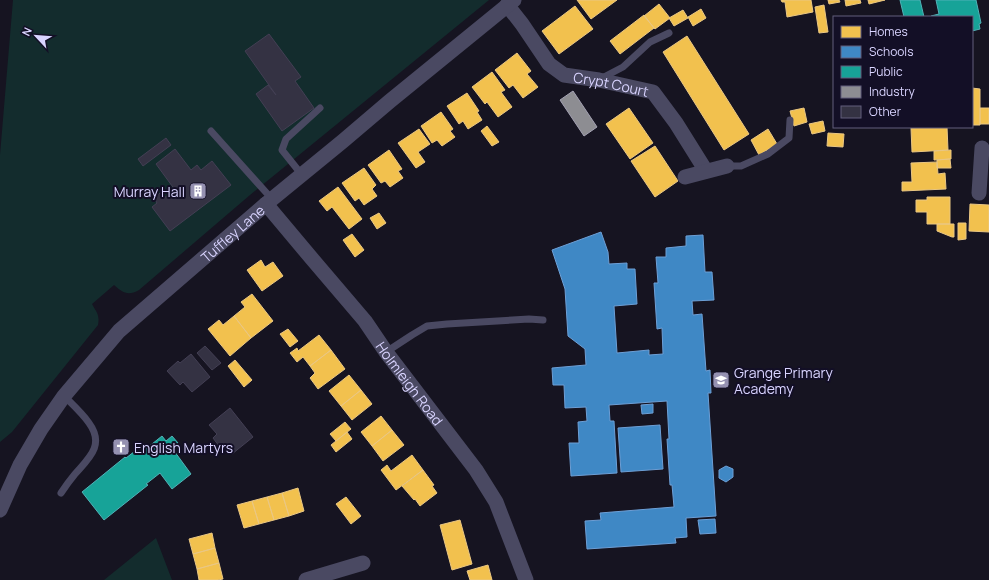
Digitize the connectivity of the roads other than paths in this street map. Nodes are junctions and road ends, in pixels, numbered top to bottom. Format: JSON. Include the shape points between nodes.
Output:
{"nodes":[{"id":1,"x":511,"y":3,"type":"edge"},
{"id":2,"x":669,"y":33,"type":"dead end"},
{"id":3,"x":599,"y":80,"type":"junction"},
{"id":4,"x":320,"y":108,"type":"dead end"},
{"id":5,"x":790,"y":120,"type":"dead end"},
{"id":6,"x":212,"y":131,"type":"dead end"},
{"id":7,"x":982,"y":148,"type":"dead end"},
{"id":8,"x":727,"y":166,"type":"joint"},
{"id":9,"x":985,"y":170,"type":"edge"},
{"id":10,"x":706,"y":171,"type":"junction"},
{"id":11,"x":302,"y":175,"type":"junction"},
{"id":12,"x":685,"y":177,"type":"dead end"},
{"id":13,"x":980,"y":192,"type":"dead end"},
{"id":14,"x":269,"y":202,"type":"junction"},
{"id":15,"x":543,"y":320,"type":"dead end"},
{"id":16,"x":386,"y":352,"type":"junction"},
{"id":17,"x":64,"y":396,"type":"junction"},
{"id":18,"x":60,"y":493,"type":"dead end"},
{"id":19,"x":0,"y":510,"type":"edge"},
{"id":20,"x":363,"y":563,"type":"dead end"},
{"id":21,"x":306,"y":580,"type":"edge"},
{"id":22,"x":526,"y":580,"type":"edge"}],
"edges":[{"from":1,"to":3,"type":"street","name":"Crypt Court","via":[[522,24],[550,64],[564,74]]},
{"from":1,"to":11,"type":"street","name":"Tuffley Lane"},
{"from":2,"to":3,"type":"lane","via":[[650,42],[623,67]]},
{"from":3,"to":10,"type":"street","name":"Crypt Court","via":[[653,92]]},
{"from":4,"to":11,"type":"lane","via":[[286,139],[282,150]]},
{"from":5,"to":8,"type":"lane","via":[[789,138],[768,154],[741,166]]},
{"from":6,"to":14,"type":"lane"},
{"from":7,"to":9,"type":"street"},
{"from":8,"to":10,"type":"street"},
{"from":9,"to":13,"type":"street"},
{"from":10,"to":12,"type":"street"},
{"from":11,"to":14,"type":"street","name":"Tuffley Lane"},
{"from":14,"to":16,"type":"street","name":"Holmleigh Road","via":[[313,260],[365,321]]},
{"from":14,"to":17,"type":"street","name":"Tuffley Lane","via":[[119,331]]},
{"from":15,"to":16,"type":"lane","via":[[427,326]]},
{"from":16,"to":22,"type":"street","name":"Holmleigh Road","via":[[486,485],[496,502]]},
{"from":17,"to":18,"type":"lane","via":[[90,424],[96,441],[94,452]]},
{"from":17,"to":19,"type":"street","name":"Tuffley Lane","via":[[20,465]]},
{"from":20,"to":21,"type":"street"}]}
